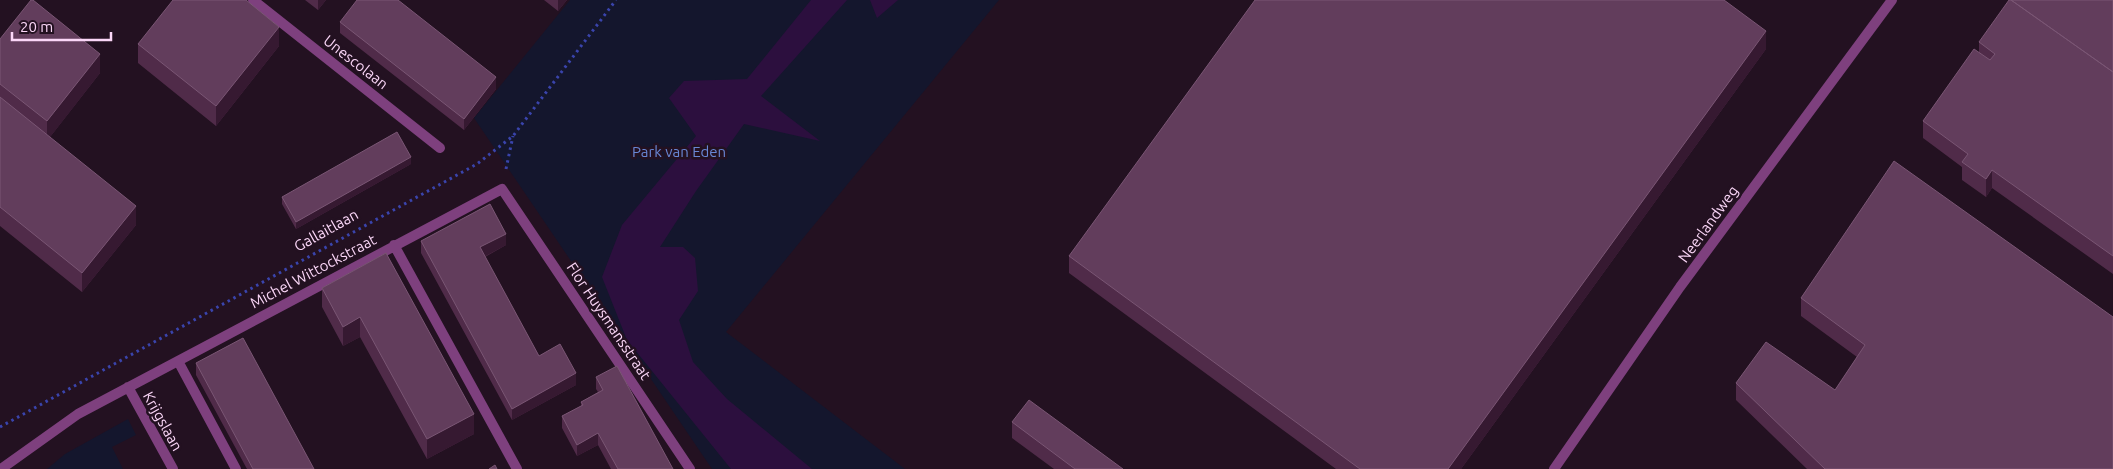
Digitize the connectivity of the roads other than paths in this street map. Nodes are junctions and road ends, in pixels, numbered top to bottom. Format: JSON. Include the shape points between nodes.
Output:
{"nodes":[{"id":1,"x":253,"y":0,"type":"edge"},
{"id":2,"x":1892,"y":0,"type":"edge"},
{"id":3,"x":440,"y":148,"type":"dead end"},
{"id":4,"x":394,"y":245,"type":"junction"},
{"id":5,"x":178,"y":361,"type":"junction"},
{"id":6,"x":128,"y":388,"type":"junction"},
{"id":7,"x":1,"y":469,"type":"edge"},
{"id":8,"x":173,"y":469,"type":"edge"},
{"id":9,"x":236,"y":469,"type":"edge"},
{"id":10,"x":517,"y":469,"type":"edge"},
{"id":11,"x":690,"y":469,"type":"edge"},
{"id":12,"x":1554,"y":469,"type":"edge"}],
"edges":[{"from":1,"to":3,"type":"street","name":"Unescolaan"},
{"from":2,"to":12,"type":"street","name":"Neerlandweg","via":[[1680,287]]},
{"from":4,"to":5,"type":"street","name":"Michel Wittockstraat"},
{"from":4,"to":10,"type":"street","name":"Michel Wittockstraat"},
{"from":4,"to":11,"type":"street","name":"Flor Huysmansstraat","via":[[502,189]]},
{"from":5,"to":6,"type":"street","name":"Michel Wittockstraat"},
{"from":5,"to":9,"type":"street"},
{"from":6,"to":7,"type":"street","via":[[72,417]]},
{"from":6,"to":8,"type":"street","name":"Krijgslaan"}]}
